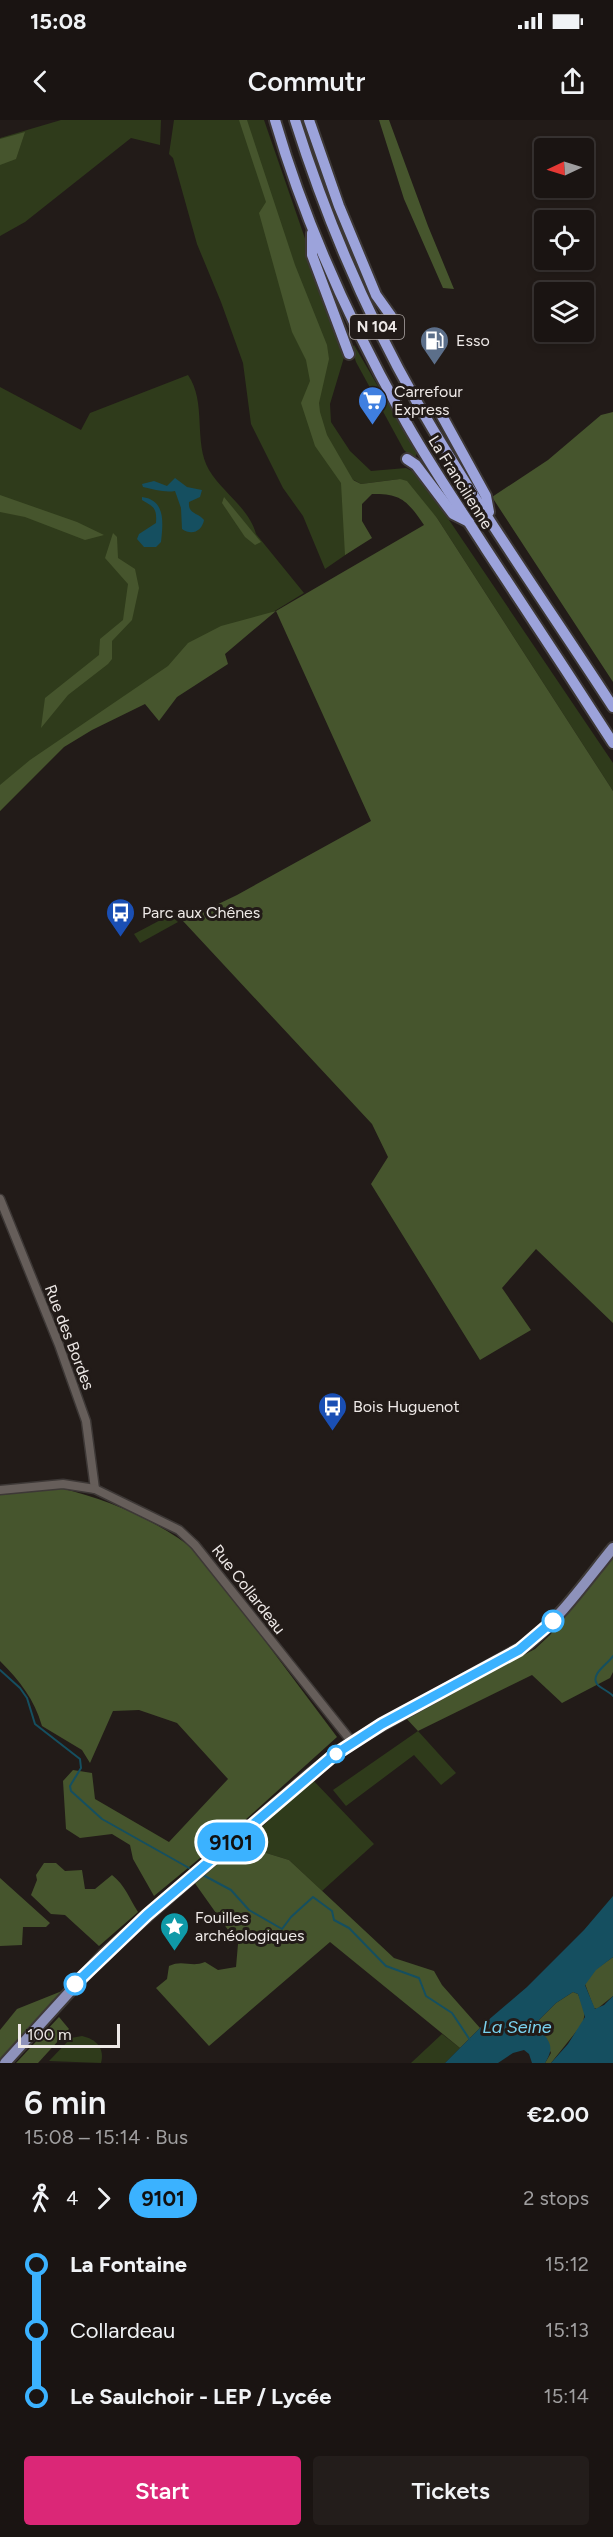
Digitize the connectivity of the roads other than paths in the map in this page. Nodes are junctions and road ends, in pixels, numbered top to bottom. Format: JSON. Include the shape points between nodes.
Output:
{"nodes":[{"id":1,"x":275,"y":120,"type":"edge"},
{"id":2,"x":296,"y":120,"type":"edge"},
{"id":3,"x":309,"y":120,"type":"edge"},
{"id":4,"x":312,"y":226,"type":"junction"},
{"id":5,"x":391,"y":316,"type":"dead end"},
{"id":6,"x":350,"y":354,"type":"dead end"},
{"id":7,"x":442,"y":416,"type":"dead end"},
{"id":8,"x":407,"y":459,"type":"dead end"},
{"id":9,"x":490,"y":518,"type":"junction"},
{"id":10,"x":469,"y":522,"type":"junction"},
{"id":11,"x":613,"y":707,"type":"edge"},
{"id":12,"x":613,"y":742,"type":"edge"},
{"id":13,"x":0,"y":1199,"type":"edge"},
{"id":14,"x":0,"y":1490,"type":"edge"},
{"id":15,"x":95,"y":1490,"type":"junction"},
{"id":16,"x":613,"y":1548,"type":"edge"},
{"id":17,"x":352,"y":1742,"type":"junction"},
{"id":18,"x":5,"y":2063,"type":"edge"}],
"edges":[{"from":1,"to":4,"type":"highway","name":"La Francilienne","number":"N 104"},
{"from":2,"to":9,"type":"highway","name":"La Francilienne","number":"N 104","via":[[326,207],[382,337],[418,404]]},
{"from":3,"to":5,"type":"highway","via":[[351,236],[376,295]]},
{"from":4,"to":6,"type":"highway","via":[[312,255]]},
{"from":4,"to":10,"type":"highway","name":"La Francilienne","number":"N 104","via":[[365,346],[403,417]]},
{"from":7,"to":9,"type":"highway","via":[[486,496]]},
{"from":8,"to":10,"type":"highway","via":[[416,465],[453,514]]},
{"from":9,"to":11,"type":"highway","name":"La Francilienne","number":"N 104"},
{"from":10,"to":12,"type":"highway","name":"La Francilienne","number":"N 104"},
{"from":13,"to":15,"type":"street","name":"Rue des Bordes","via":[[86,1421]]},
{"from":14,"to":15,"type":"street","name":"Rue Collardeau","via":[[63,1484]]},
{"from":15,"to":17,"type":"street","name":"Rue Collardeau","via":[[179,1530],[195,1545]]},
{"from":16,"to":17,"type":"main road","via":[[544,1631],[528,1644]]},
{"from":17,"to":18,"type":"main road","via":[[309,1775],[86,1972]]}]}
